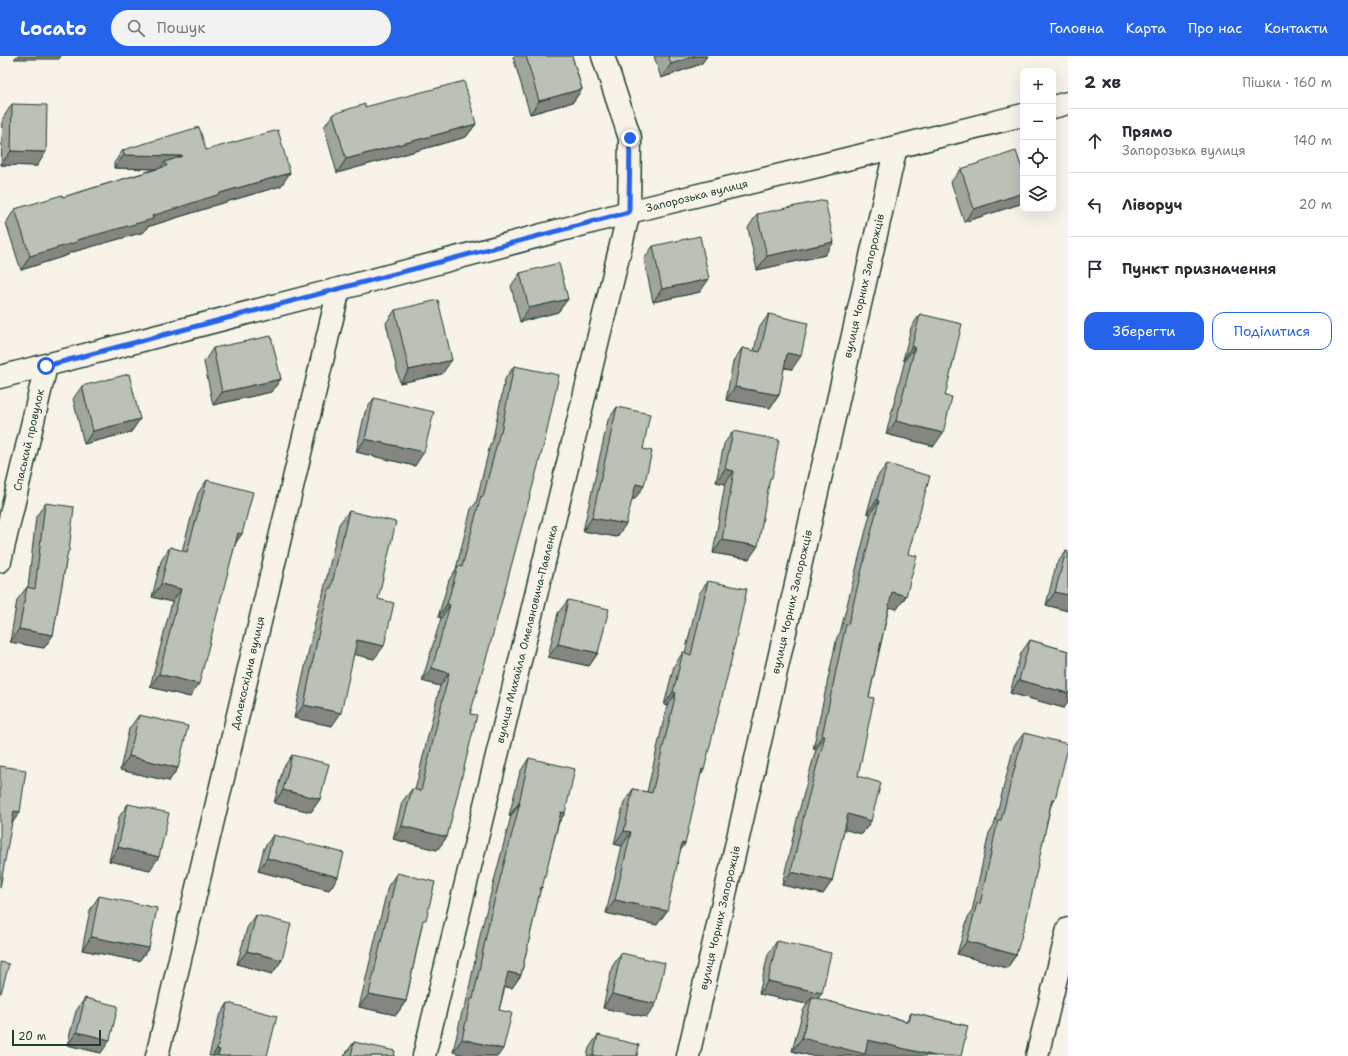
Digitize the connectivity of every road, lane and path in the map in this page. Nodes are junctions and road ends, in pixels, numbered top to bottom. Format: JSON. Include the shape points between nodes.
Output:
{"nodes":[{"id":1,"x":603,"y":56,"type":"edge"},
{"id":2,"x":1068,"y":103,"type":"edge"},
{"id":3,"x":1056,"y":106,"type":"edge"},
{"id":4,"x":1020,"y":116,"type":"edge"},
{"id":5,"x":896,"y":147,"type":"junction"},
{"id":6,"x":629,"y":212,"type":"junction"},
{"id":7,"x":339,"y":289,"type":"junction"},
{"id":8,"x":46,"y":366,"type":"junction"},
{"id":9,"x":0,"y":377,"type":"edge"},
{"id":10,"x":0,"y":561,"type":"edge"},
{"id":11,"x":1068,"y":929,"type":"edge"},
{"id":12,"x":157,"y":1056,"type":"edge"},
{"id":13,"x":424,"y":1056,"type":"edge"},
{"id":14,"x":688,"y":1056,"type":"edge"},
{"id":15,"x":1037,"y":1056,"type":"edge"}],
"edges":[{"from":1,"to":6,"type":"street","name":"вулиця Михайла Омеляновича-Павленка","via":[[630,138]]},
{"from":2,"to":3,"type":"street"},
{"from":4,"to":5,"type":"street","name":"Запорозька вулиця"},
{"from":5,"to":6,"type":"street","name":"Запорозька вулиця"},
{"from":5,"to":14,"type":"street","name":"вулиця Чорних Запорожців"},
{"from":6,"to":7,"type":"street","name":"Запорозька вулиця"},
{"from":6,"to":13,"type":"street","name":"вулиця Михайла Омеляновича-Павленка"},
{"from":7,"to":8,"type":"street","name":"Запорозька вулиця"},
{"from":7,"to":12,"type":"street","name":"Далекосхідна вулиця"},
{"from":8,"to":9,"type":"street","name":"Запорозька вулиця"},
{"from":8,"to":10,"type":"street","name":"Спаський провулок"},
{"from":11,"to":15,"type":"street"}]}
